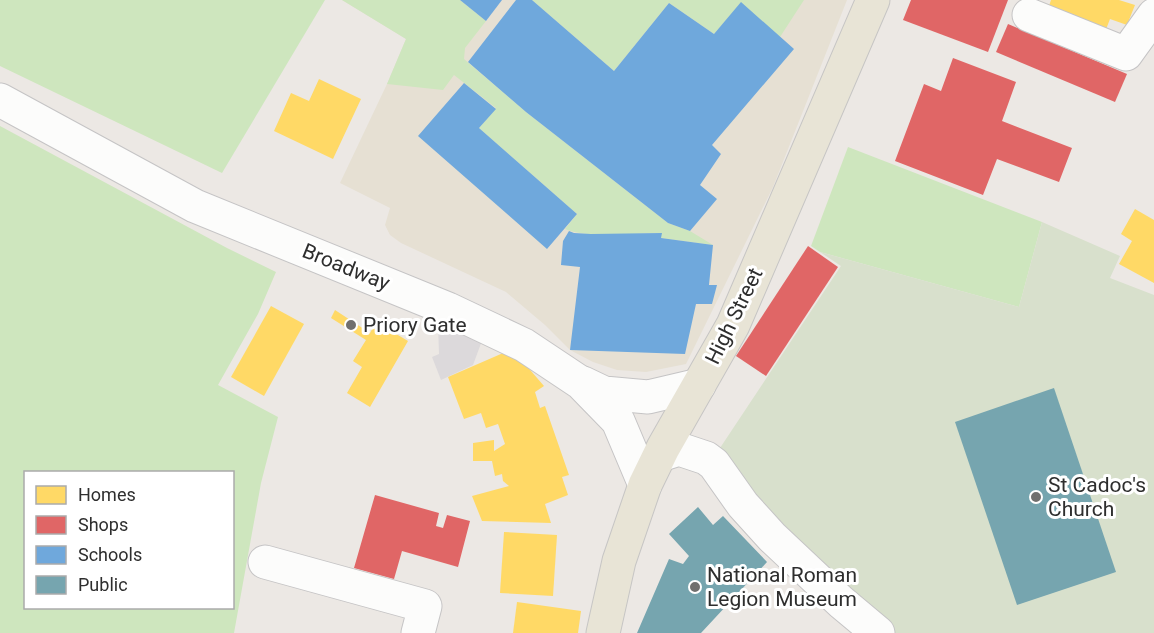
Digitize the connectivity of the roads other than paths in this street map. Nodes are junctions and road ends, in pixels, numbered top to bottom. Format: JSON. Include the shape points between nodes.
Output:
{"nodes":[{"id":1,"x":873,"y":0,"type":"edge"},
{"id":2,"x":1029,"y":15,"type":"dead end"},
{"id":3,"x":1154,"y":15,"type":"edge"},
{"id":4,"x":0,"y":100,"type":"edge"},
{"id":5,"x":581,"y":383,"type":"junction"},
{"id":6,"x":699,"y":385,"type":"junction"},
{"id":7,"x":660,"y":455,"type":"junction"},
{"id":8,"x":645,"y":485,"type":"junction"},
{"id":9,"x":265,"y":562,"type":"dead end"},
{"id":10,"x":418,"y":633,"type":"edge"},
{"id":11,"x":603,"y":633,"type":"edge"},
{"id":12,"x":878,"y":633,"type":"edge"}],
"edges":[{"from":1,"to":6,"type":"main road","name":"High Street","via":[[733,325]]},
{"from":2,"to":3,"type":"street","via":[[1126,54]]},
{"from":4,"to":5,"type":"street","name":"Broadway","via":[[195,206],[448,309],[524,345]]},
{"from":5,"to":6,"type":"street","via":[[603,393],[648,397]]},
{"from":5,"to":8,"type":"street","name":"Broadway","via":[[618,421]]},
{"from":6,"to":7,"type":"main road","name":"High Street"},
{"from":7,"to":8,"type":"main road","name":"High Street"},
{"from":7,"to":12,"type":"street","via":[[679,450],[714,464],[772,537]]},
{"from":8,"to":11,"type":"main road","name":"High Street","via":[[620,561]]},
{"from":9,"to":10,"type":"street","via":[[425,606]]}]}
